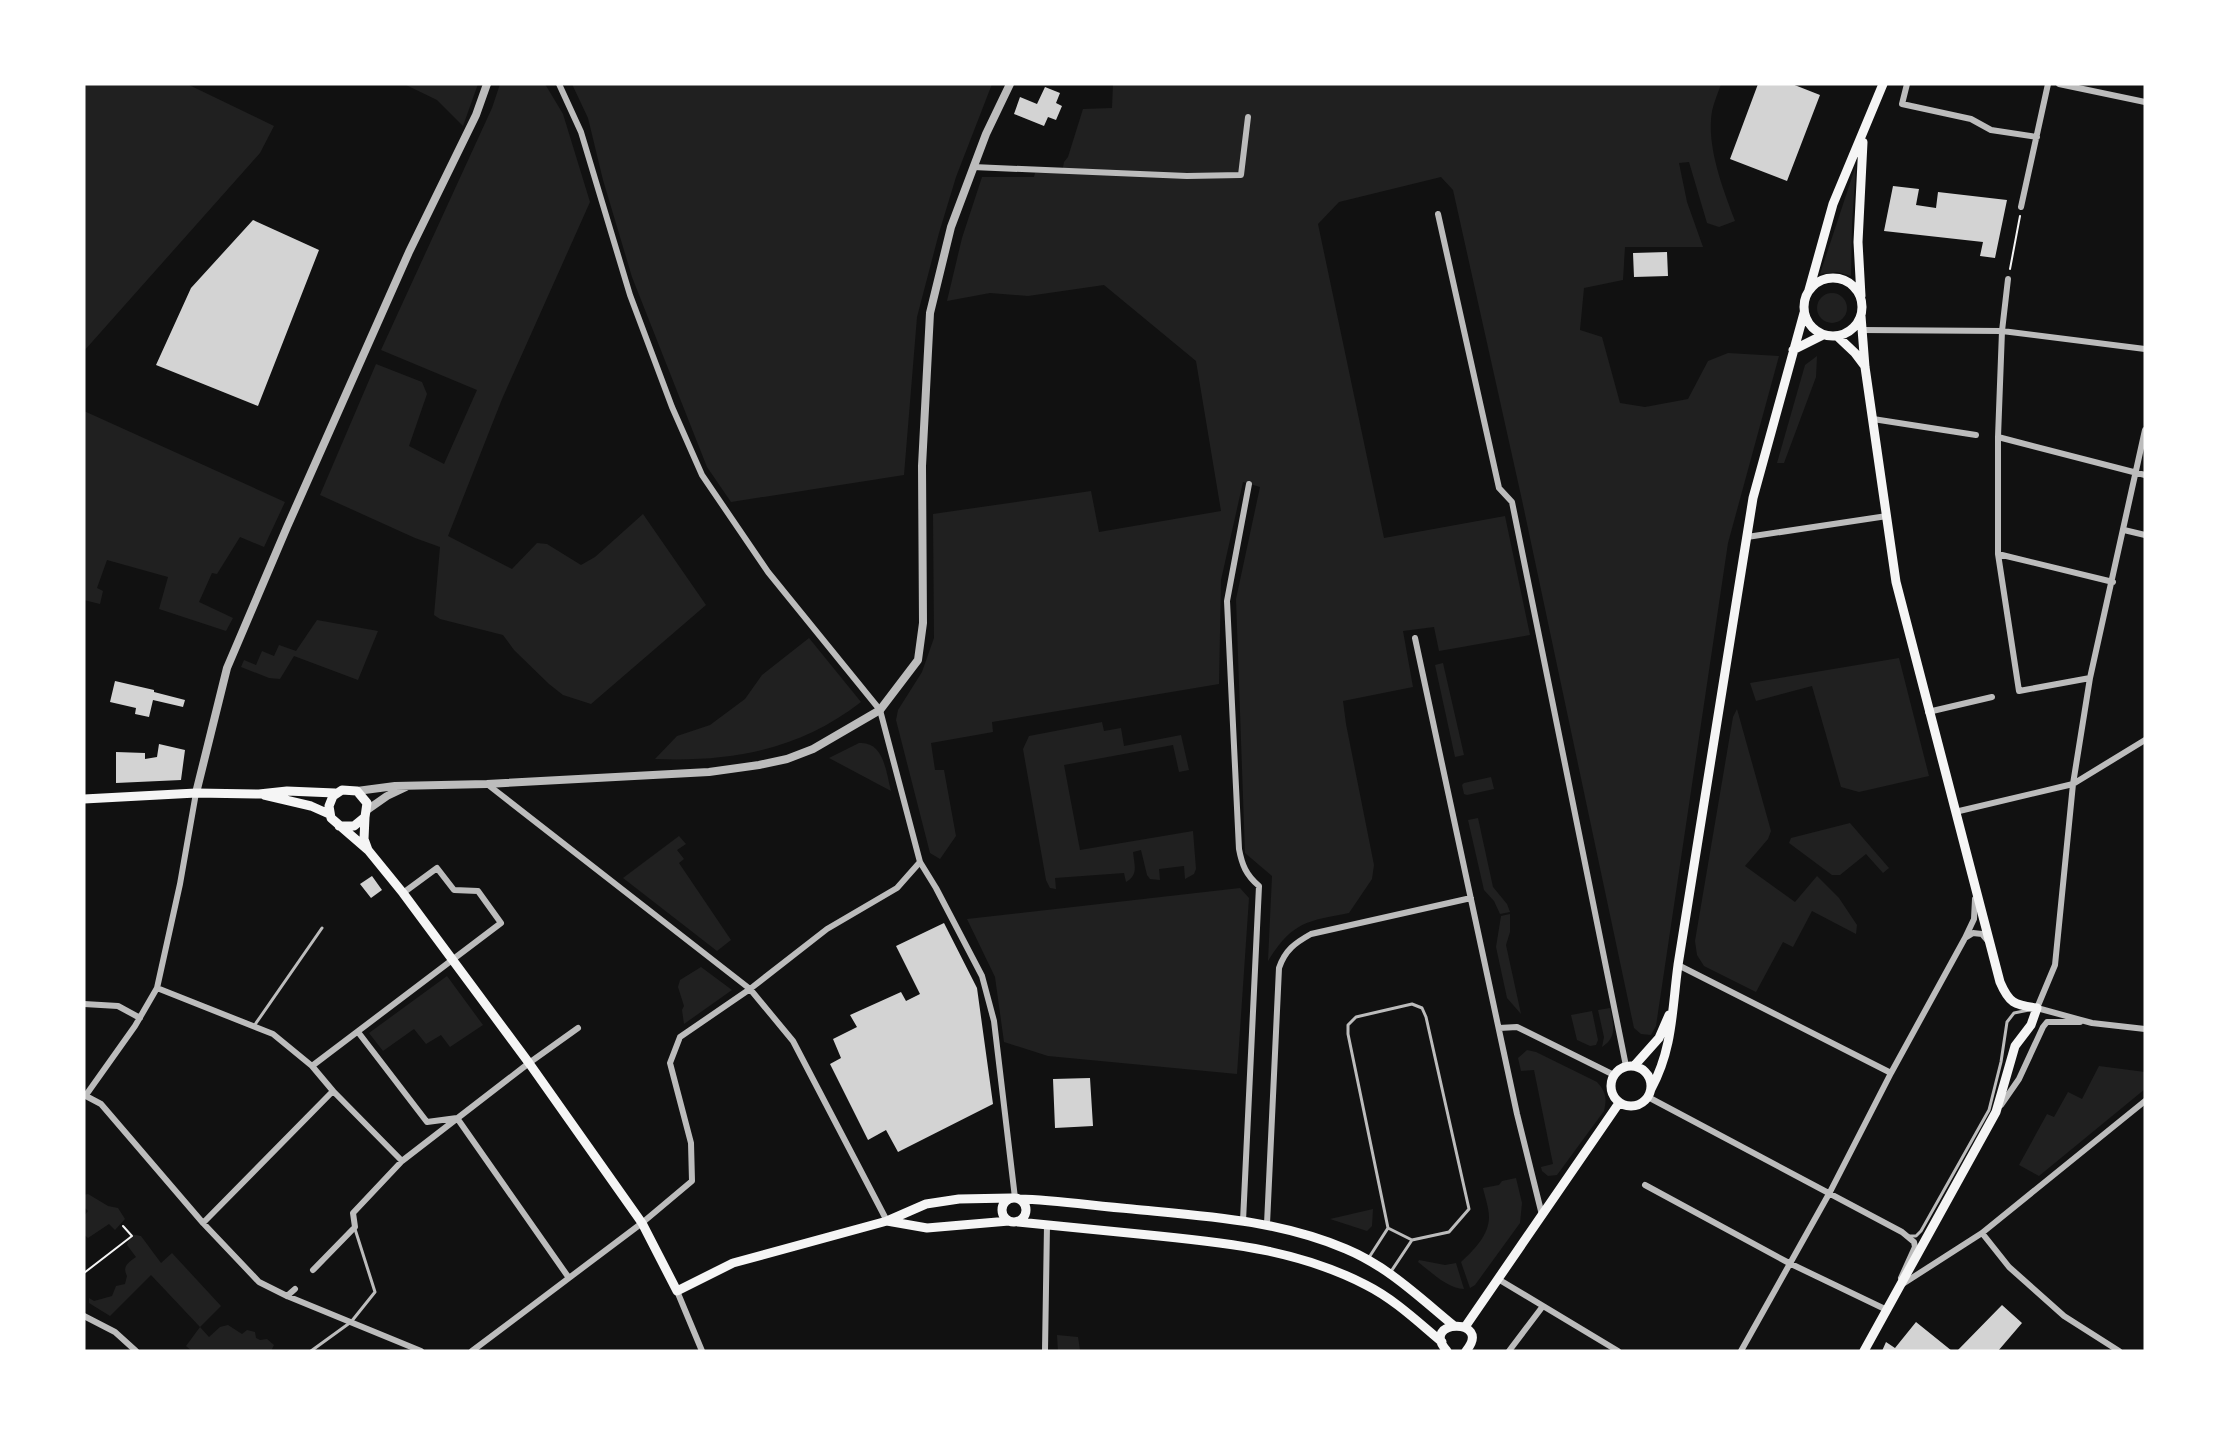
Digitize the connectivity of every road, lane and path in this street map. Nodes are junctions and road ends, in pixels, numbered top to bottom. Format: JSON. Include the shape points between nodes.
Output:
{"nodes":[{"id":1,"x":487,"y":84,"type":"edge"},
{"id":2,"x":559,"y":84,"type":"edge"},
{"id":3,"x":1010,"y":84,"type":"edge"},
{"id":4,"x":1883,"y":84,"type":"edge"},
{"id":5,"x":1907,"y":84,"type":"edge"},
{"id":6,"x":2048,"y":84,"type":"edge"},
{"id":7,"x":2059,"y":84,"type":"edge"},
{"id":8,"x":2145,"y":102,"type":"edge"},
{"id":9,"x":1248,"y":117,"type":"dead end"},
{"id":10,"x":1864,"y":134,"type":"junction"},
{"id":11,"x":2037,"y":137,"type":"junction"},
{"id":12,"x":973,"y":167,"type":"junction"},
{"id":13,"x":2021,"y":207,"type":"joint"},
{"id":14,"x":1438,"y":214,"type":"dead end"},
{"id":15,"x":2008,"y":279,"type":"joint"},
{"id":16,"x":1809,"y":290,"type":"junction"},
{"id":17,"x":1861,"y":299,"type":"junction"},
{"id":18,"x":1804,"y":313,"type":"junction"},
{"id":19,"x":1861,"y":316,"type":"junction"},
{"id":20,"x":1862,"y":330,"type":"junction"},
{"id":21,"x":2002,"y":331,"type":"junction"},
{"id":22,"x":1822,"y":334,"type":"junction"},
{"id":23,"x":1837,"y":336,"type":"junction"},
{"id":24,"x":2145,"y":349,"type":"edge"},
{"id":25,"x":1793,"y":350,"type":"junction"},
{"id":26,"x":1865,"y":367,"type":"junction"},
{"id":27,"x":1873,"y":419,"type":"junction"},
{"id":28,"x":2145,"y":430,"type":"edge"},
{"id":29,"x":1976,"y":435,"type":"dead end"},
{"id":30,"x":1998,"y":437,"type":"junction"},
{"id":31,"x":2136,"y":473,"type":"junction"},
{"id":32,"x":2145,"y":475,"type":"edge"},
{"id":33,"x":1249,"y":484,"type":"dead end"},
{"id":34,"x":1887,"y":516,"type":"junction"},
{"id":35,"x":2124,"y":531,"type":"junction"},
{"id":36,"x":2145,"y":536,"type":"edge"},
{"id":37,"x":1747,"y":537,"type":"junction"},
{"id":38,"x":1998,"y":554,"type":"junction"},
{"id":39,"x":2113,"y":582,"type":"junction"},
{"id":40,"x":1414,"y":638,"type":"dead end"},
{"id":41,"x":2090,"y":678,"type":"junction"},
{"id":42,"x":1992,"y":697,"type":"dead end"},
{"id":43,"x":880,"y":710,"type":"junction"},
{"id":44,"x":1928,"y":712,"type":"junction"},
{"id":45,"x":2145,"y":740,"type":"edge"},
{"id":46,"x":487,"y":784,"type":"junction"},
{"id":47,"x":2073,"y":784,"type":"junction"},
{"id":48,"x":407,"y":787,"type":"junction"},
{"id":49,"x":357,"y":791,"type":"junction"},
{"id":50,"x":196,"y":793,"type":"junction"},
{"id":51,"x":335,"y":793,"type":"junction"},
{"id":52,"x":259,"y":794,"type":"junction"},
{"id":53,"x":84,"y":799,"type":"edge"},
{"id":54,"x":1955,"y":812,"type":"junction"},
{"id":55,"x":329,"y":814,"type":"junction"},
{"id":56,"x":366,"y":814,"type":"junction"},
{"id":57,"x":339,"y":826,"type":"junction"},
{"id":58,"x":368,"y":850,"type":"junction"},
{"id":59,"x":920,"y":862,"type":"junction"},
{"id":60,"x":1973,"y":884,"type":"junction"},
{"id":61,"x":403,"y":893,"type":"junction"},
{"id":62,"x":1471,"y":898,"type":"junction"},
{"id":63,"x":322,"y":928,"type":"dead end"},
{"id":64,"x":1965,"y":938,"type":"junction"},
{"id":65,"x":1989,"y":941,"type":"junction"},
{"id":66,"x":451,"y":959,"type":"junction"},
{"id":67,"x":1678,"y":965,"type":"junction"},
{"id":68,"x":157,"y":988,"type":"junction"},
{"id":69,"x":750,"y":989,"type":"junction"},
{"id":70,"x":84,"y":1004,"type":"edge"},
{"id":71,"x":1673,"y":1004,"type":"junction"},
{"id":72,"x":2037,"y":1008,"type":"junction"},
{"id":73,"x":140,"y":1018,"type":"junction"},
{"id":74,"x":2092,"y":1023,"type":"junction"},
{"id":75,"x":254,"y":1026,"type":"junction"},
{"id":76,"x":578,"y":1028,"type":"dead end"},
{"id":77,"x":1499,"y":1028,"type":"junction"},
{"id":78,"x":2145,"y":1029,"type":"edge"},
{"id":79,"x":358,"y":1032,"type":"junction"},
{"id":80,"x":529,"y":1063,"type":"junction"},
{"id":81,"x":312,"y":1066,"type":"junction"},
{"id":82,"x":1630,"y":1066,"type":"junction"},
{"id":83,"x":1891,"y":1073,"type":"junction"},
{"id":84,"x":1614,"y":1075,"type":"junction"},
{"id":85,"x":333,"y":1091,"type":"junction"},
{"id":86,"x":1649,"y":1093,"type":"junction"},
{"id":87,"x":85,"y":1096,"type":"edge"},
{"id":88,"x":2145,"y":1101,"type":"edge"},
{"id":89,"x":1619,"y":1103,"type":"junction"},
{"id":90,"x":1996,"y":1112,"type":"junction"},
{"id":91,"x":457,"y":1118,"type":"junction"},
{"id":92,"x":402,"y":1161,"type":"junction"},
{"id":93,"x":1646,"y":1185,"type":"dead end"},
{"id":94,"x":1830,"y":1192,"type":"junction"},
{"id":95,"x":1015,"y":1199,"type":"junction"},
{"id":96,"x":1542,"y":1216,"type":"junction"},
{"id":97,"x":887,"y":1221,"type":"junction"},
{"id":98,"x":1243,"y":1221,"type":"junction"},
{"id":99,"x":1014,"y":1222,"type":"junction"},
{"id":100,"x":203,"y":1223,"type":"junction"},
{"id":101,"x":642,"y":1223,"type":"junction"},
{"id":102,"x":1267,"y":1224,"type":"junction"},
{"id":103,"x":1047,"y":1225,"type":"junction"},
{"id":104,"x":123,"y":1226,"type":"dead end"},
{"id":105,"x":355,"y":1227,"type":"junction"},
{"id":106,"x":1388,"y":1228,"type":"junction"},
{"id":107,"x":1902,"y":1232,"type":"junction"},
{"id":108,"x":1982,"y":1233,"type":"junction"},
{"id":109,"x":1412,"y":1240,"type":"junction"},
{"id":110,"x":1367,"y":1260,"type":"junction"},
{"id":111,"x":1789,"y":1263,"type":"junction"},
{"id":112,"x":313,"y":1270,"type":"dead end"},
{"id":113,"x":84,"y":1273,"type":"edge"},
{"id":114,"x":1390,"y":1273,"type":"junction"},
{"id":115,"x":569,"y":1278,"type":"junction"},
{"id":116,"x":1498,"y":1279,"type":"junction"},
{"id":117,"x":1901,"y":1285,"type":"junction"},
{"id":118,"x":295,"y":1289,"type":"dead end"},
{"id":119,"x":677,"y":1291,"type":"junction"},
{"id":120,"x":287,"y":1296,"type":"junction"},
{"id":121,"x":1543,"y":1306,"type":"junction"},
{"id":122,"x":1887,"y":1310,"type":"junction"},
{"id":123,"x":84,"y":1317,"type":"edge"},
{"id":124,"x":351,"y":1322,"type":"junction"},
{"id":125,"x":1453,"y":1325,"type":"junction"},
{"id":126,"x":1465,"y":1327,"type":"junction"},
{"id":127,"x":1606,"y":1344,"type":"junction"},
{"id":128,"x":1444,"y":1347,"type":"edge"},
{"id":129,"x":417,"y":1350,"type":"edge"},
{"id":130,"x":1469,"y":1350,"type":"edge"},
{"id":131,"x":136,"y":1351,"type":"edge"},
{"id":132,"x":311,"y":1351,"type":"edge"},
{"id":133,"x":472,"y":1351,"type":"edge"},
{"id":134,"x":702,"y":1351,"type":"edge"},
{"id":135,"x":1045,"y":1351,"type":"edge"},
{"id":136,"x":1509,"y":1351,"type":"edge"},
{"id":137,"x":1601,"y":1351,"type":"edge"},
{"id":138,"x":1618,"y":1351,"type":"edge"},
{"id":139,"x":1741,"y":1351,"type":"edge"},
{"id":140,"x":1864,"y":1351,"type":"edge"},
{"id":141,"x":2119,"y":1351,"type":"edge"}],
"edges":[{"from":1,"to":50,"type":"street","via":[[476,115],[391,292],[227,668]]},
{"from":2,"to":43,"type":"street","via":[[580,132],[634,306],[702,475],[768,572]]},
{"from":3,"to":12,"type":"street"},
{"from":4,"to":10,"type":"main road"},
{"from":5,"to":11,"type":"street","via":[[1902,104],[1971,119],[1991,129]]},
{"from":6,"to":11,"type":"street"},
{"from":7,"to":8,"type":"street"},
{"from":9,"to":12,"type":"street","via":[[1241,175]]},
{"from":10,"to":16,"type":"main road","via":[[1833,204]]},
{"from":10,"to":17,"type":"main road","via":[[1858,242]]},
{"from":11,"to":13,"type":"street"},
{"from":12,"to":43,"type":"street","via":[[951,227],[930,313],[922,466],[923,623],[918,660]]},
{"from":13,"to":15,"type":"path"},
{"from":14,"to":82,"type":"street","via":[[1499,488],[1512,502]]},
{"from":15,"to":21,"type":"street"},
{"from":16,"to":17,"type":"main road","via":[[1832,278],[1844,280]]},
{"from":16,"to":18,"type":"main road"},
{"from":17,"to":19,"type":"main road"},
{"from":18,"to":22,"type":"main road","via":[[1810,326]]},
{"from":18,"to":25,"type":"main road"},
{"from":19,"to":20,"type":"main road"},
{"from":19,"to":23,"type":"main road","via":[[1856,326]]},
{"from":20,"to":21,"type":"street"},
{"from":20,"to":26,"type":"main road"},
{"from":21,"to":24,"type":"street"},
{"from":21,"to":30,"type":"street"},
{"from":22,"to":23,"type":"main road"},
{"from":22,"to":25,"type":"main road"},
{"from":23,"to":26,"type":"main road"},
{"from":25,"to":37,"type":"main road","via":[[1753,498]]},
{"from":26,"to":27,"type":"main road"},
{"from":27,"to":29,"type":"street"},
{"from":27,"to":34,"type":"main road"},
{"from":28,"to":31,"type":"street"},
{"from":30,"to":31,"type":"street"},
{"from":30,"to":38,"type":"street"},
{"from":31,"to":32,"type":"street"},
{"from":31,"to":35,"type":"street"},
{"from":33,"to":98,"type":"street","via":[[1227,601],[1239,849],[1242,865],[1258,886]]},
{"from":34,"to":37,"type":"street"},
{"from":34,"to":44,"type":"main road","via":[[1896,582]]},
{"from":35,"to":36,"type":"street"},
{"from":35,"to":39,"type":"street"},
{"from":37,"to":67,"type":"main road"},
{"from":38,"to":39,"type":"street"},
{"from":38,"to":41,"type":"street","via":[[2019,690]]},
{"from":39,"to":41,"type":"street"},
{"from":40,"to":62,"type":"street"},
{"from":41,"to":47,"type":"street"},
{"from":42,"to":44,"type":"street"},
{"from":43,"to":46,"type":"street","via":[[813,749],[759,765],[709,772]]},
{"from":43,"to":59,"type":"street"},
{"from":44,"to":54,"type":"main road"},
{"from":45,"to":47,"type":"street"},
{"from":46,"to":48,"type":"street"},
{"from":46,"to":69,"type":"street"},
{"from":47,"to":54,"type":"street"},
{"from":47,"to":72,"type":"street","via":[[2055,964]]},
{"from":48,"to":49,"type":"street"},
{"from":48,"to":56,"type":"street","via":[[387,796]]},
{"from":49,"to":51,"type":"main road"},
{"from":49,"to":56,"type":"main road","via":[[365,799]]},
{"from":50,"to":52,"type":"main road"},
{"from":50,"to":53,"type":"main road"},
{"from":50,"to":68,"type":"street"},
{"from":51,"to":52,"type":"main road"},
{"from":51,"to":55,"type":"main road","via":[[329,803]]},
{"from":52,"to":55,"type":"main road"},
{"from":54,"to":60,"type":"main road"},
{"from":55,"to":57,"type":"main road"},
{"from":56,"to":57,"type":"main road","via":[[354,826]]},
{"from":56,"to":58,"type":"main road","via":[[364,840]]},
{"from":57,"to":58,"type":"main road"},
{"from":58,"to":61,"type":"main road"},
{"from":59,"to":69,"type":"street","via":[[897,888],[827,929]]},
{"from":59,"to":95,"type":"street","via":[[982,976],[994,1021]]},
{"from":60,"to":64,"type":"street","via":[[1976,908]]},
{"from":60,"to":65,"type":"main road"},
{"from":61,"to":66,"type":"main road"},
{"from":61,"to":66,"type":"street","via":[[437,868],[454,890],[478,891],[501,923]]},
{"from":62,"to":77,"type":"street"},
{"from":62,"to":102,"type":"street","via":[[1311,934],[1292,944],[1283,957],[1279,968]]},
{"from":63,"to":75,"type":"lane"},
{"from":64,"to":65,"type":"street","via":[[1973,933],[1982,934]]},
{"from":64,"to":83,"type":"street"},
{"from":65,"to":72,"type":"main road","via":[[2006,997],[2018,1005]]},
{"from":66,"to":79,"type":"street"},
{"from":66,"to":80,"type":"main road"},
{"from":67,"to":71,"type":"main road"},
{"from":67,"to":83,"type":"street"},
{"from":68,"to":73,"type":"street"},
{"from":68,"to":75,"type":"street"},
{"from":69,"to":97,"type":"street","via":[[793,1041]]},
{"from":69,"to":101,"type":"street","via":[[680,1037],[670,1063],[691,1143],[692,1181]]},
{"from":70,"to":73,"type":"street","via":[[118,1006]]},
{"from":71,"to":82,"type":"main road","via":[[1659,1038]]},
{"from":71,"to":86,"type":"main road","via":[[1662,1070]]},
{"from":72,"to":74,"type":"street"},
{"from":72,"to":90,"type":"main road","via":[[2031,1025],[2015,1046]]},
{"from":72,"to":107,"type":"lane","via":[[2014,1013],[2007,1022],[1989,1110],[1921,1231],[1912,1237]]},
{"from":73,"to":87,"type":"street"},
{"from":74,"to":78,"type":"street"},
{"from":74,"to":90,"type":"street","via":[[2048,1022]]},
{"from":75,"to":81,"type":"street","via":[[273,1034]]},
{"from":76,"to":80,"type":"street"},
{"from":77,"to":84,"type":"street","via":[[1517,1027]]},
{"from":77,"to":96,"type":"street"},
{"from":79,"to":81,"type":"street"},
{"from":79,"to":91,"type":"street","via":[[427,1122]]},
{"from":80,"to":91,"type":"street"},
{"from":80,"to":101,"type":"main road"},
{"from":81,"to":85,"type":"street"},
{"from":82,"to":84,"type":"main road"},
{"from":82,"to":86,"type":"main road","via":[[1647,1074]]},
{"from":83,"to":94,"type":"street"},
{"from":84,"to":89,"type":"main road","via":[[1611,1090]]},
{"from":85,"to":92,"type":"street"},
{"from":85,"to":100,"type":"street"},
{"from":86,"to":89,"type":"main road","via":[[1635,1106]]},
{"from":86,"to":94,"type":"street"},
{"from":87,"to":100,"type":"street","via":[[101,1104]]},
{"from":88,"to":108,"type":"street"},
{"from":89,"to":96,"type":"main road"},
{"from":90,"to":117,"type":"main road"},
{"from":91,"to":92,"type":"street"},
{"from":91,"to":115,"type":"street"},
{"from":92,"to":105,"type":"street","via":[[353,1213]]},
{"from":93,"to":111,"type":"street"},
{"from":94,"to":107,"type":"street"},
{"from":94,"to":111,"type":"street"},
{"from":95,"to":97,"type":"main road","via":[[959,1199],[926,1204]]},
{"from":95,"to":98,"type":"main road"},
{"from":95,"to":99,"type":"main road","via":[[1026,1209],[1024,1217]]},
{"from":95,"to":99,"type":"main road","via":[[1005,1203],[1002,1210],[1004,1217]]},
{"from":96,"to":116,"type":"main road"},
{"from":97,"to":99,"type":"main road","via":[[927,1228]]},
{"from":97,"to":119,"type":"main road","via":[[733,1263]]},
{"from":98,"to":102,"type":"main road"},
{"from":99,"to":103,"type":"main road"},
{"from":100,"to":120,"type":"street","via":[[259,1282]]},
{"from":101,"to":115,"type":"street"},
{"from":101,"to":119,"type":"main road"},
{"from":102,"to":110,"type":"main road"},
{"from":103,"to":128,"type":"main road","via":[[1224,1243],[1289,1255],[1368,1286],[1409,1314]]},
{"from":103,"to":135,"type":"street"},
{"from":104,"to":113,"type":"path","via":[[132,1236]]},
{"from":105,"to":112,"type":"street"},
{"from":105,"to":124,"type":"lane","via":[[375,1292]]},
{"from":106,"to":109,"type":"lane"},
{"from":106,"to":109,"type":"lane","via":[[1348,1025],[1356,1017],[1413,1004],[1422,1008],[1426,1017],[1469,1209],[1449,1232]]},
{"from":106,"to":110,"type":"lane"},
{"from":107,"to":117,"type":"street","via":[[1914,1242],[1914,1247]]},
{"from":108,"to":117,"type":"street"},
{"from":108,"to":141,"type":"street","via":[[2009,1266],[2064,1316]]},
{"from":109,"to":114,"type":"lane"},
{"from":110,"to":114,"type":"main road"},
{"from":111,"to":122,"type":"street"},
{"from":111,"to":139,"type":"street"},
{"from":114,"to":125,"type":"main road"},
{"from":115,"to":133,"type":"street"},
{"from":116,"to":121,"type":"street"},
{"from":116,"to":126,"type":"main road"},
{"from":117,"to":122,"type":"main road"},
{"from":118,"to":120,"type":"street"},
{"from":119,"to":134,"type":"street"},
{"from":120,"to":124,"type":"street"},
{"from":121,"to":127,"type":"street"},
{"from":121,"to":136,"type":"street"},
{"from":122,"to":140,"type":"main road"},
{"from":123,"to":131,"type":"street","via":[[115,1332]]},
{"from":124,"to":129,"type":"street"},
{"from":124,"to":132,"type":"lane"},
{"from":125,"to":126,"type":"main road"},
{"from":125,"to":128,"type":"main road","via":[[1444,1330]]},
{"from":126,"to":130,"type":"main road","via":[[1471,1337]]},
{"from":127,"to":137,"type":"street"},
{"from":127,"to":138,"type":"street"}]}
